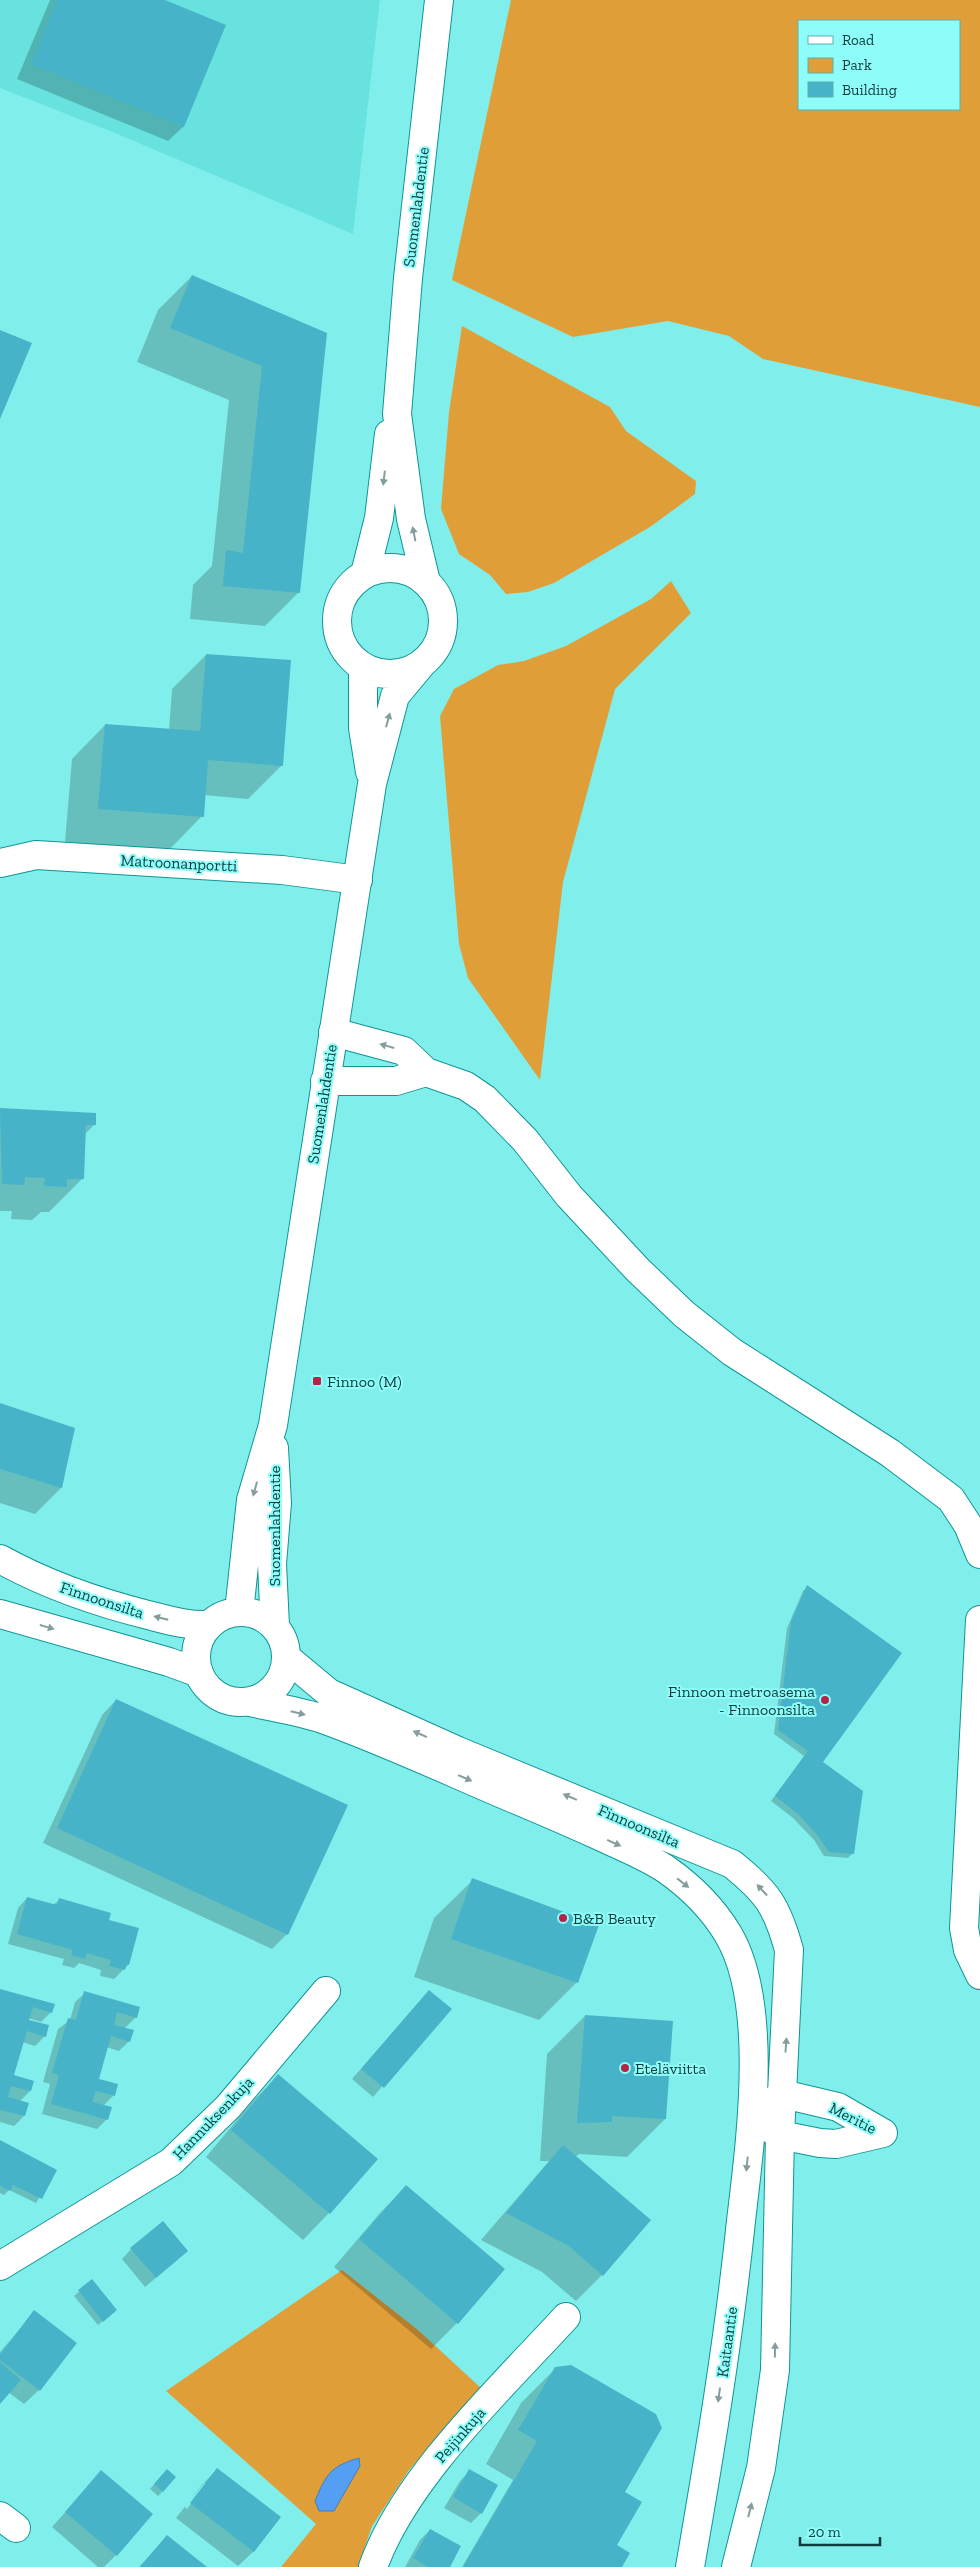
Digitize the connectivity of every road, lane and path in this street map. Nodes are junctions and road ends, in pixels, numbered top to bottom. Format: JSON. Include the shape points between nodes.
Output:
{"nodes":[{"id":1,"x":439,"y":0,"type":"edge"},
{"id":2,"x":397,"y":414,"type":"junction"},
{"id":3,"x":357,"y":581,"type":"junction"},
{"id":4,"x":426,"y":582,"type":"junction"},
{"id":5,"x":420,"y":666,"type":"junction"},
{"id":6,"x":363,"y":668,"type":"junction"},
{"id":7,"x":372,"y":784,"type":"junction"},
{"id":8,"x":0,"y":863,"type":"edge"},
{"id":9,"x":358,"y":880,"type":"junction"},
{"id":10,"x":333,"y":1032,"type":"junction"},
{"id":11,"x":426,"y":1072,"type":"junction"},
{"id":12,"x":325,"y":1082,"type":"junction"},
{"id":13,"x":273,"y":1425,"type":"junction"},
{"id":14,"x":980,"y":1554,"type":"edge"},
{"id":15,"x":0,"y":1559,"type":"edge"},
{"id":16,"x":239,"y":1612,"type":"junction"},
{"id":17,"x":0,"y":1614,"type":"edge"},
{"id":18,"x":980,"y":1620,"type":"edge"},
{"id":19,"x":209,"y":1625,"type":"junction"},
{"id":20,"x":275,"y":1626,"type":"junction"},
{"id":21,"x":287,"y":1658,"type":"junction"},
{"id":22,"x":199,"y":1673,"type":"junction"},
{"id":23,"x":250,"y":1702,"type":"junction"},
{"id":24,"x":980,"y":1976,"type":"edge"},
{"id":25,"x":326,"y":1991,"type":"dead end"},
{"id":26,"x":783,"y":2094,"type":"junction"},
{"id":27,"x":752,"y":2116,"type":"junction"},
{"id":28,"x":780,"y":2135,"type":"junction"},
{"id":29,"x":0,"y":2266,"type":"edge"},
{"id":30,"x":566,"y":2317,"type":"dead end"},
{"id":31,"x":373,"y":2567,"type":"edge"},
{"id":32,"x":690,"y":2567,"type":"edge"},
{"id":33,"x":736,"y":2567,"type":"edge"}],
"edges":[{"from":1,"to":2,"type":"main road","name":"Suomenlahdentie","via":[[408,278]]},
{"from":2,"to":3,"type":"main road","name":"Suomenlahdentie","one_way":true,"via":[[389,434],[379,518]]},
{"from":4,"to":2,"type":"main road","name":"Suomenlahdentie","one_way":true,"via":[[411,519]]},
{"from":3,"to":4,"type":"main road","via":[[381,569],[397,568]]},
{"from":3,"to":6,"type":"main road","via":[[338,615],[339,635],[348,654]]},
{"from":4,"to":5,"type":"main road","via":[[442,608],[443,631],[432,655]]},
{"from":5,"to":6,"type":"main road","via":[[392,675]]},
{"from":7,"to":5,"type":"main road","name":"Suomenlahdentie","one_way":true,"via":[[395,696]]},
{"from":6,"to":7,"type":"main road","name":"Suomenlahdentie","via":[[363,728]]},
{"from":7,"to":9,"type":"main road","name":"Suomenlahdentie"},
{"from":8,"to":9,"type":"main road","name":"Matroonanportti","via":[[36,855],[282,870]]},
{"from":9,"to":10,"type":"main road","name":"Suomenlahdentie"},
{"from":11,"to":10,"type":"main road","one_way":true,"via":[[404,1051]]},
{"from":10,"to":12,"type":"main road","name":"Suomenlahdentie"},
{"from":11,"to":12,"type":"main road","via":[[396,1081]]},
{"from":11,"to":14,"type":"main road","via":[[466,1086],[500,1112],[569,1196],[638,1270],[691,1319],[732,1352],[890,1453],[951,1499],[968,1525]]},
{"from":12,"to":13,"type":"main road","name":"Suomenlahdentie"},
{"from":13,"to":16,"type":"main road","name":"Suomenlahdentie","one_way":true,"via":[[251,1500]]},
{"from":13,"to":20,"type":"main road","name":"Suomenlahdentie","via":[[277,1503],[272,1564]]},
{"from":19,"to":15,"type":"main road","name":"Finnoonsilta","one_way":true,"via":[[180,1623],[72,1592],[28,1575]]},
{"from":16,"to":19,"type":"main road","via":[[222,1616]]},
{"from":16,"to":20,"type":"main road","via":[[259,1615]]},
{"from":17,"to":22,"type":"main road","one_way":true},
{"from":18,"to":24,"type":"main road","via":[[964,1928],[968,1950]]},
{"from":19,"to":22,"type":"main road","via":[[196,1656]]},
{"from":20,"to":21,"type":"main road"},
{"from":21,"to":23,"type":"main road","via":[[277,1686]]},
{"from":26,"to":21,"type":"main road","name":"Finnoonsilta","one_way":true,"via":[[790,1950],[783,1925],[771,1901],[753,1881],[732,1864],[458,1751],[329,1693]]},
{"from":22,"to":23,"type":"main road","via":[[207,1687],[219,1697],[234,1702]]},
{"from":23,"to":27,"type":"main road","name":"Finnoonsilta","one_way":true,"via":[[318,1718],[543,1811],[643,1856],[692,1890],[728,1934],[744,1973],[752,2042]]},
{"from":25,"to":29,"type":"main road","name":"Hannuksenkuja","via":[[228,2107],[171,2162]]},
{"from":26,"to":27,"type":"main road"},
{"from":26,"to":28,"type":"main road","name":"Finnoonsilta"},
{"from":26,"to":28,"type":"main road","name":"Meritie","via":[[838,2107],[882,2133],[836,2144]]},
{"from":27,"to":28,"type":"main road","name":"Meritie"},
{"from":27,"to":32,"type":"main road","name":"Kaitaantie","one_way":true,"via":[[733,2298],[717,2414]]},
{"from":33,"to":28,"type":"main road","one_way":true,"via":[[761,2468],[775,2370]]},
{"from":30,"to":31,"type":"main road","name":"Peijinkuja","via":[[435,2464],[386,2536]]}]}
